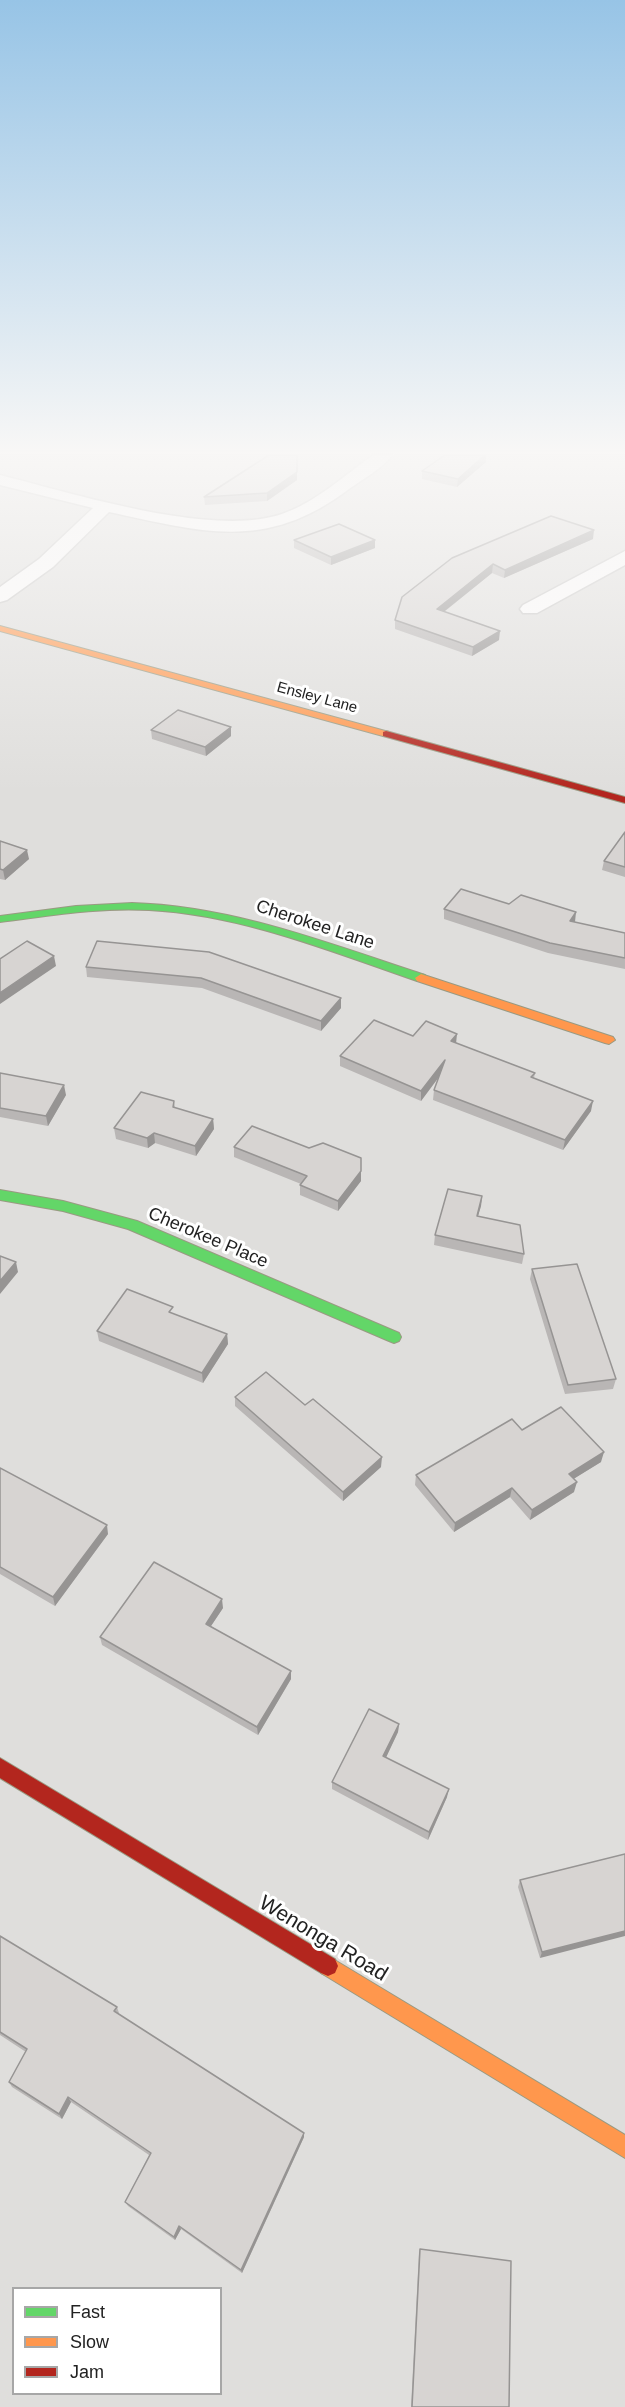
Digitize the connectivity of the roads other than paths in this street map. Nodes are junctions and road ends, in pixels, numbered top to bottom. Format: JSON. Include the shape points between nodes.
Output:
{"nodes":[{"id":1,"x":40,"y":567,"type":"edge"},
{"id":2,"x":608,"y":567,"type":"edge"},
{"id":3,"x":0,"y":596,"type":"edge"},
{"id":4,"x":530,"y":609,"type":"dead end"},
{"id":5,"x":0,"y":628,"type":"edge"},
{"id":6,"x":625,"y":800,"type":"edge"},
{"id":7,"x":0,"y":919,"type":"edge"},
{"id":8,"x":609,"y":1040,"type":"dead end"},
{"id":9,"x":0,"y":1195,"type":"edge"},
{"id":10,"x":394,"y":1337,"type":"dead end"},
{"id":11,"x":0,"y":1767,"type":"edge"},
{"id":12,"x":625,"y":2146,"type":"edge"}],
"edges":[{"from":1,"to":3,"type":"street"},
{"from":2,"to":4,"type":"street"},
{"from":5,"to":6,"type":"street","name":"Ensley Lane"},
{"from":7,"to":8,"type":"street","name":"Cherokee Lane","via":[[106,908],[151,908],[228,917]]},
{"from":9,"to":10,"type":"street","name":"Cherokee Place","via":[[63,1206],[132,1225]]},
{"from":11,"to":12,"type":"street","name":"Wenonga Road"}]}
